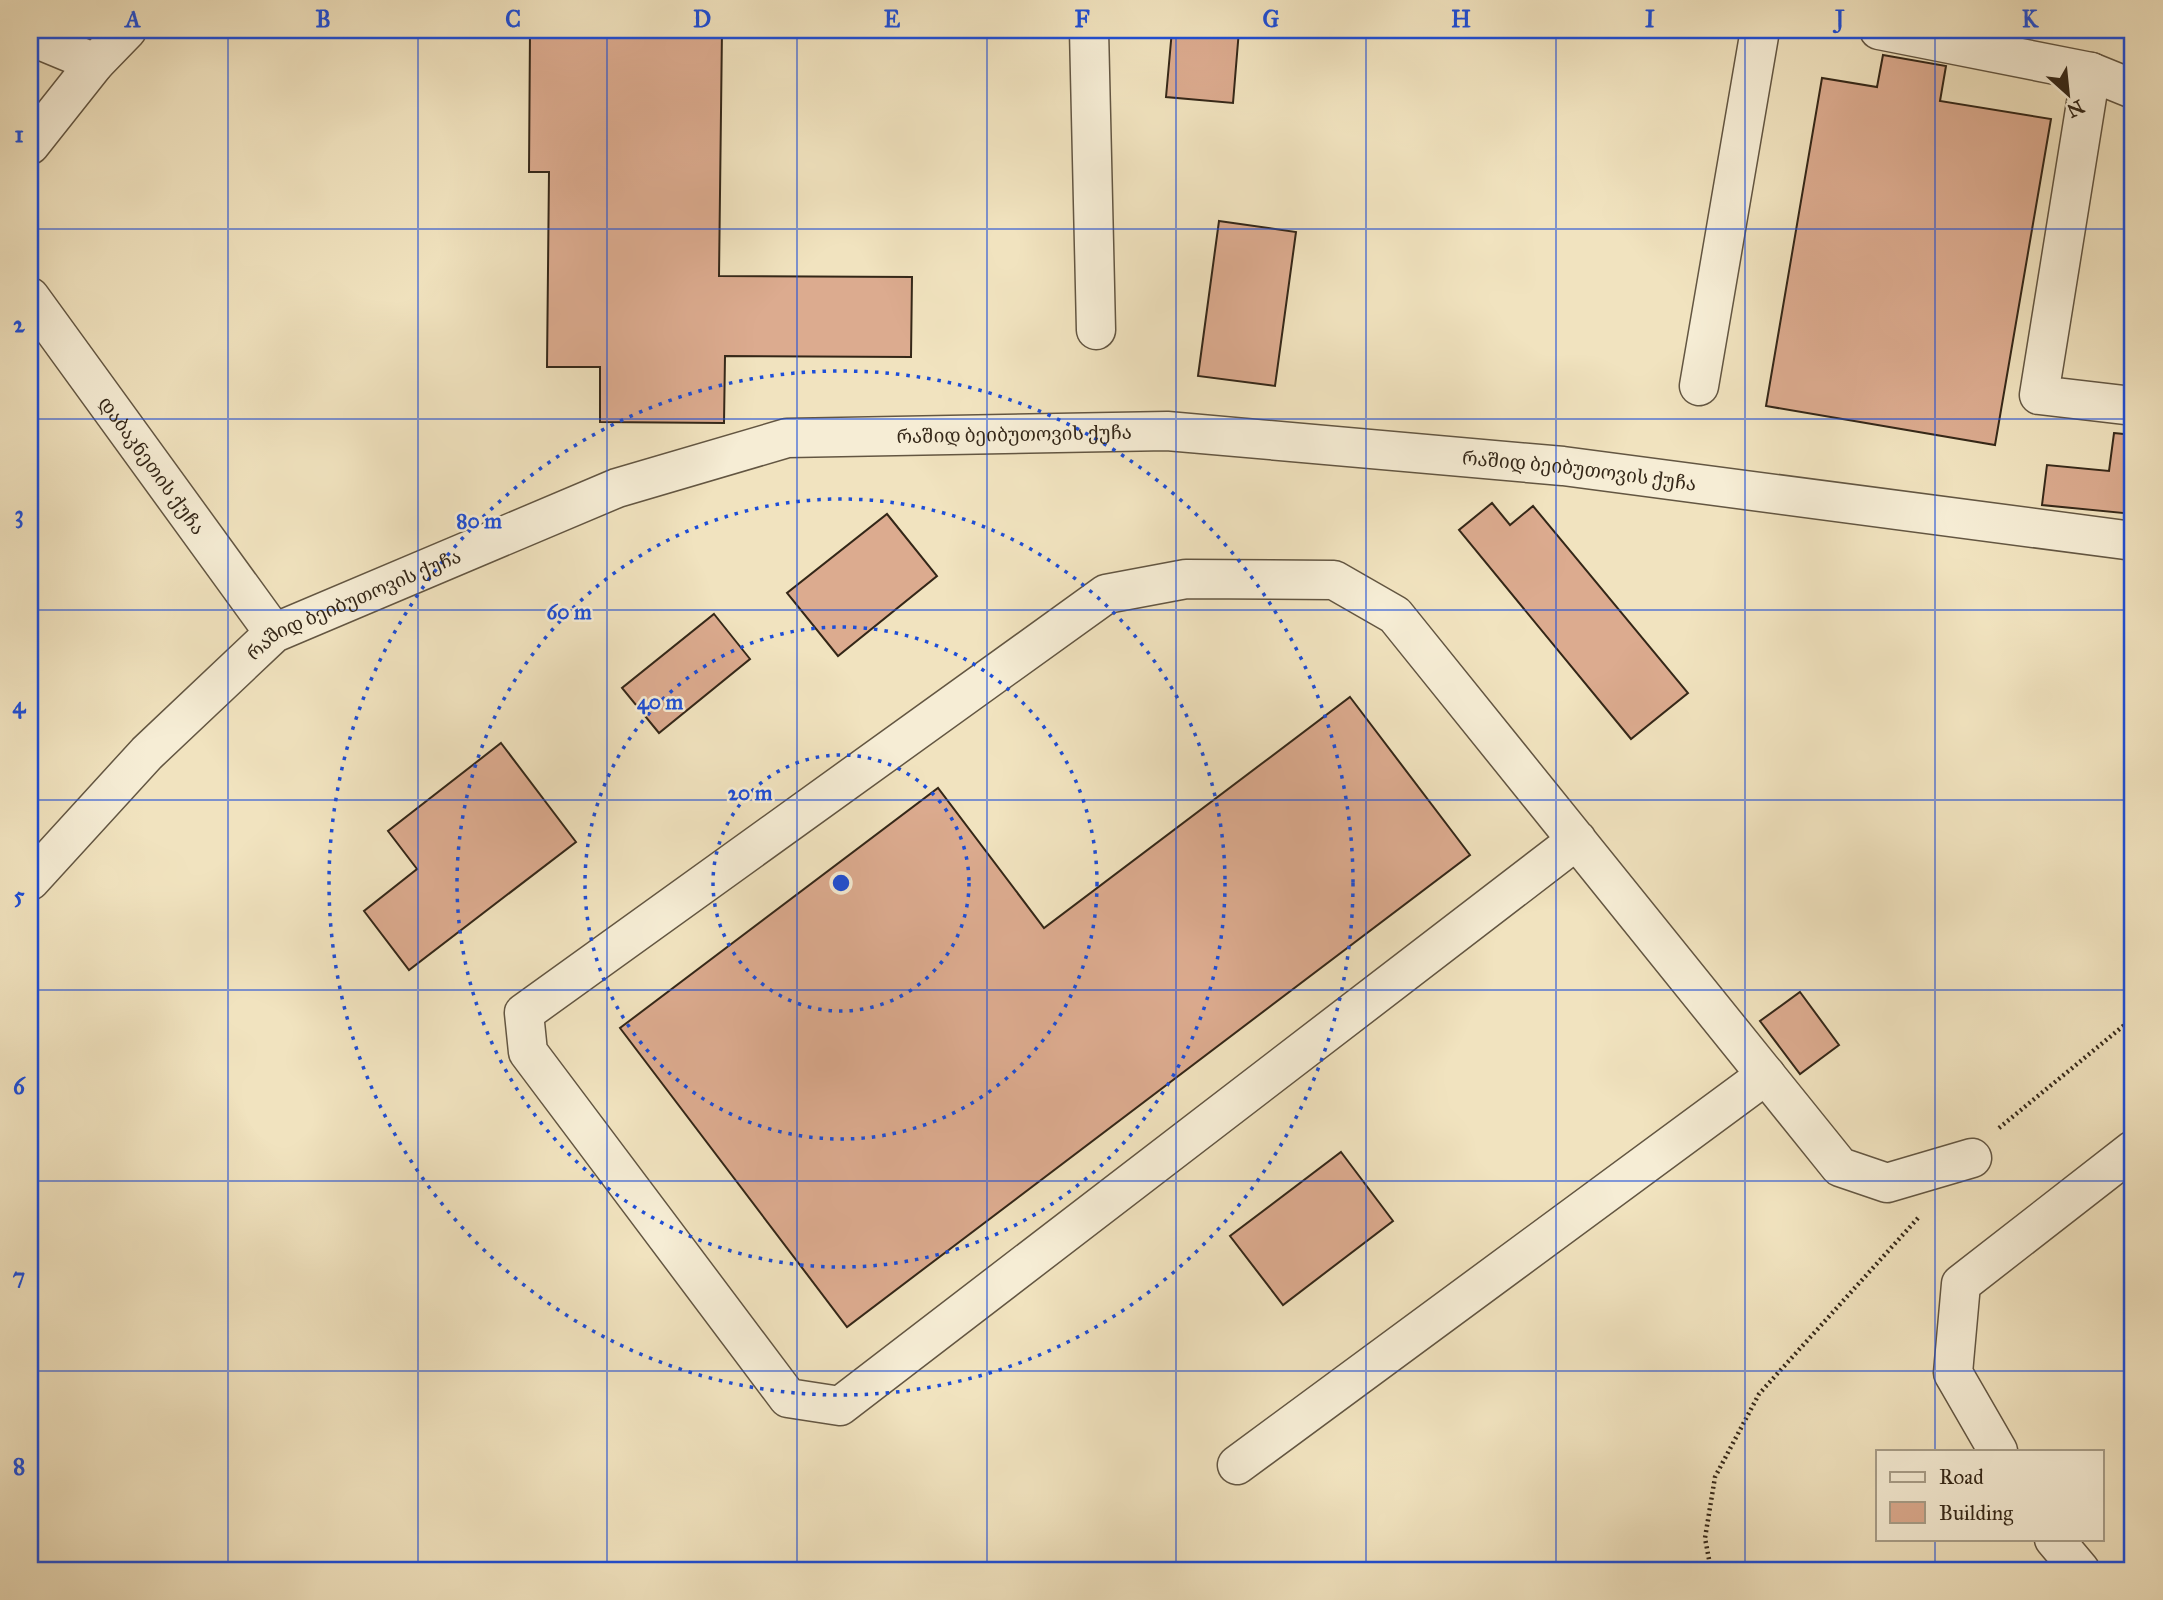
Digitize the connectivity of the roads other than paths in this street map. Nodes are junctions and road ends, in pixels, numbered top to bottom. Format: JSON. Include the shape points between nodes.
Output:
{"nodes":[{"id":1,"x":127,"y":30,"type":"edge"},
{"id":2,"x":1089,"y":30,"type":"edge"},
{"id":3,"x":1760,"y":30,"type":"edge"},
{"id":4,"x":1879,"y":30,"type":"edge"},
{"id":5,"x":30,"y":36,"type":"edge"},
{"id":6,"x":95,"y":63,"type":"junction"},
{"id":7,"x":2091,"y":72,"type":"junction"},
{"id":8,"x":2133,"y":89,"type":"edge"},
{"id":9,"x":30,"y":145,"type":"edge"},
{"id":10,"x":30,"y":297,"type":"edge"},
{"id":11,"x":1096,"y":330,"type":"dead end"},
{"id":12,"x":1699,"y":386,"type":"dead end"},
{"id":13,"x":2133,"y":406,"type":"edge"},
{"id":14,"x":2133,"y":541,"type":"edge"},
{"id":15,"x":274,"y":633,"type":"junction"},
{"id":16,"x":1577,"y":840,"type":"junction"},
{"id":17,"x":30,"y":881,"type":"edge"},
{"id":18,"x":1766,"y":1075,"type":"junction"},
{"id":19,"x":2133,"y":1150,"type":"edge"},
{"id":20,"x":1972,"y":1158,"type":"road end"},
{"id":21,"x":1997,"y":1450,"type":"edge"},
{"id":22,"x":1237,"y":1465,"type":"dead end"},
{"id":23,"x":2055,"y":1540,"type":"edge"},
{"id":24,"x":2080,"y":1570,"type":"edge"}],
"edges":[{"from":1,"to":6,"type":"street"},
{"from":2,"to":11,"type":"street"},
{"from":3,"to":12,"type":"street"},
{"from":4,"to":7,"type":"street"},
{"from":5,"to":6,"type":"street"},
{"from":6,"to":9,"type":"street"},
{"from":7,"to":8,"type":"street"},
{"from":7,"to":13,"type":"street","via":[[2039,395]]},
{"from":10,"to":15,"type":"street","name":"დაბაკნეთის ქუჩა"},
{"from":14,"to":15,"type":"street","name":"რაშიდ ბეიბუთოვის ქუჩა","via":[[1563,466],[1167,431],[787,438],[617,488]]},
{"from":15,"to":17,"type":"street","name":"რაშიდ ბეიბუთოვის ქუჩა","via":[[147,753]]},
{"from":16,"to":16,"type":"street","via":[[1395,615],[1334,580],[1186,579],[1106,594],[524,1013],[528,1052],[788,1398],[840,1406]]},
{"from":16,"to":18,"type":"street"},
{"from":18,"to":20,"type":"street","via":[[1840,1167],[1887,1183]]},
{"from":18,"to":22,"type":"street"},
{"from":19,"to":21,"type":"street","via":[[1961,1284],[1953,1373]]},
{"from":23,"to":24,"type":"street"}]}
